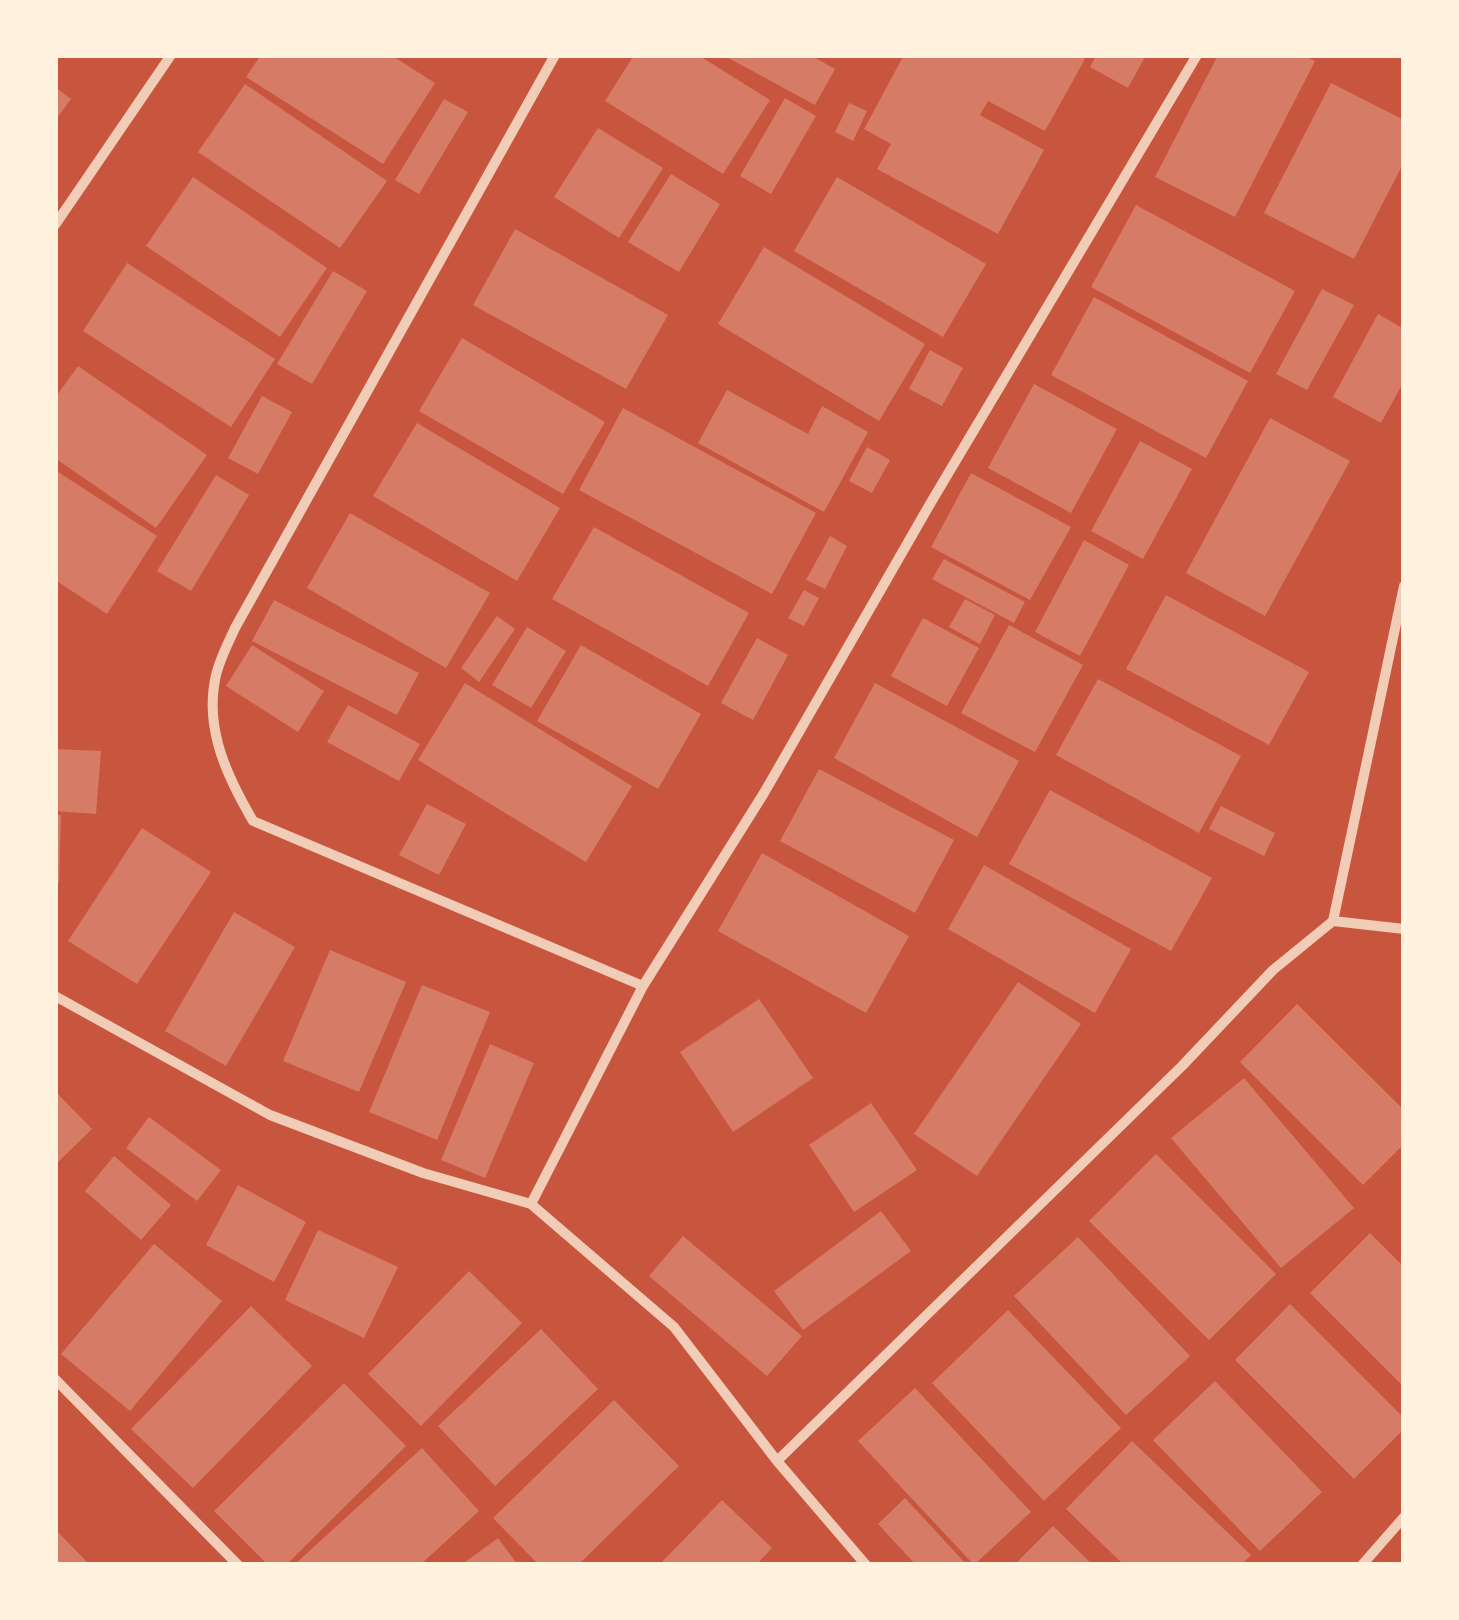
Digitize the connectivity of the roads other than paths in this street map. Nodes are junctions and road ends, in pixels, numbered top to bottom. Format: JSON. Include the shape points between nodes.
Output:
{"nodes":[{"id":1,"x":171,"y":55,"type":"edge"},
{"id":2,"x":555,"y":55,"type":"edge"},
{"id":3,"x":1197,"y":55,"type":"edge"},
{"id":4,"x":55,"y":225,"type":"edge"},
{"id":5,"x":1404,"y":586,"type":"edge"},
{"id":6,"x":1333,"y":921,"type":"junction"},
{"id":7,"x":1404,"y":929,"type":"edge"},
{"id":8,"x":643,"y":986,"type":"junction"},
{"id":9,"x":55,"y":996,"type":"edge"},
{"id":10,"x":531,"y":1204,"type":"junction"},
{"id":11,"x":55,"y":1378,"type":"edge"},
{"id":12,"x":777,"y":1461,"type":"junction"},
{"id":13,"x":1404,"y":1516,"type":"edge"},
{"id":14,"x":238,"y":1565,"type":"edge"},
{"id":15,"x":866,"y":1565,"type":"edge"},
{"id":16,"x":1362,"y":1565,"type":"edge"}],
"edges":[{"from":1,"to":4,"type":"street"},
{"from":2,"to":8,"type":"street","via":[[235,628],[215,677],[212,718],[228,778],[253,821]]},
{"from":3,"to":8,"type":"street"},
{"from":5,"to":6,"type":"street"},
{"from":6,"to":7,"type":"street"},
{"from":6,"to":12,"type":"street","via":[[1273,970]]},
{"from":8,"to":10,"type":"street"},
{"from":9,"to":10,"type":"street","via":[[270,1115],[423,1173]]},
{"from":10,"to":12,"type":"street","via":[[674,1327]]},
{"from":11,"to":14,"type":"street"},
{"from":12,"to":15,"type":"street"},
{"from":13,"to":16,"type":"street"}]}
